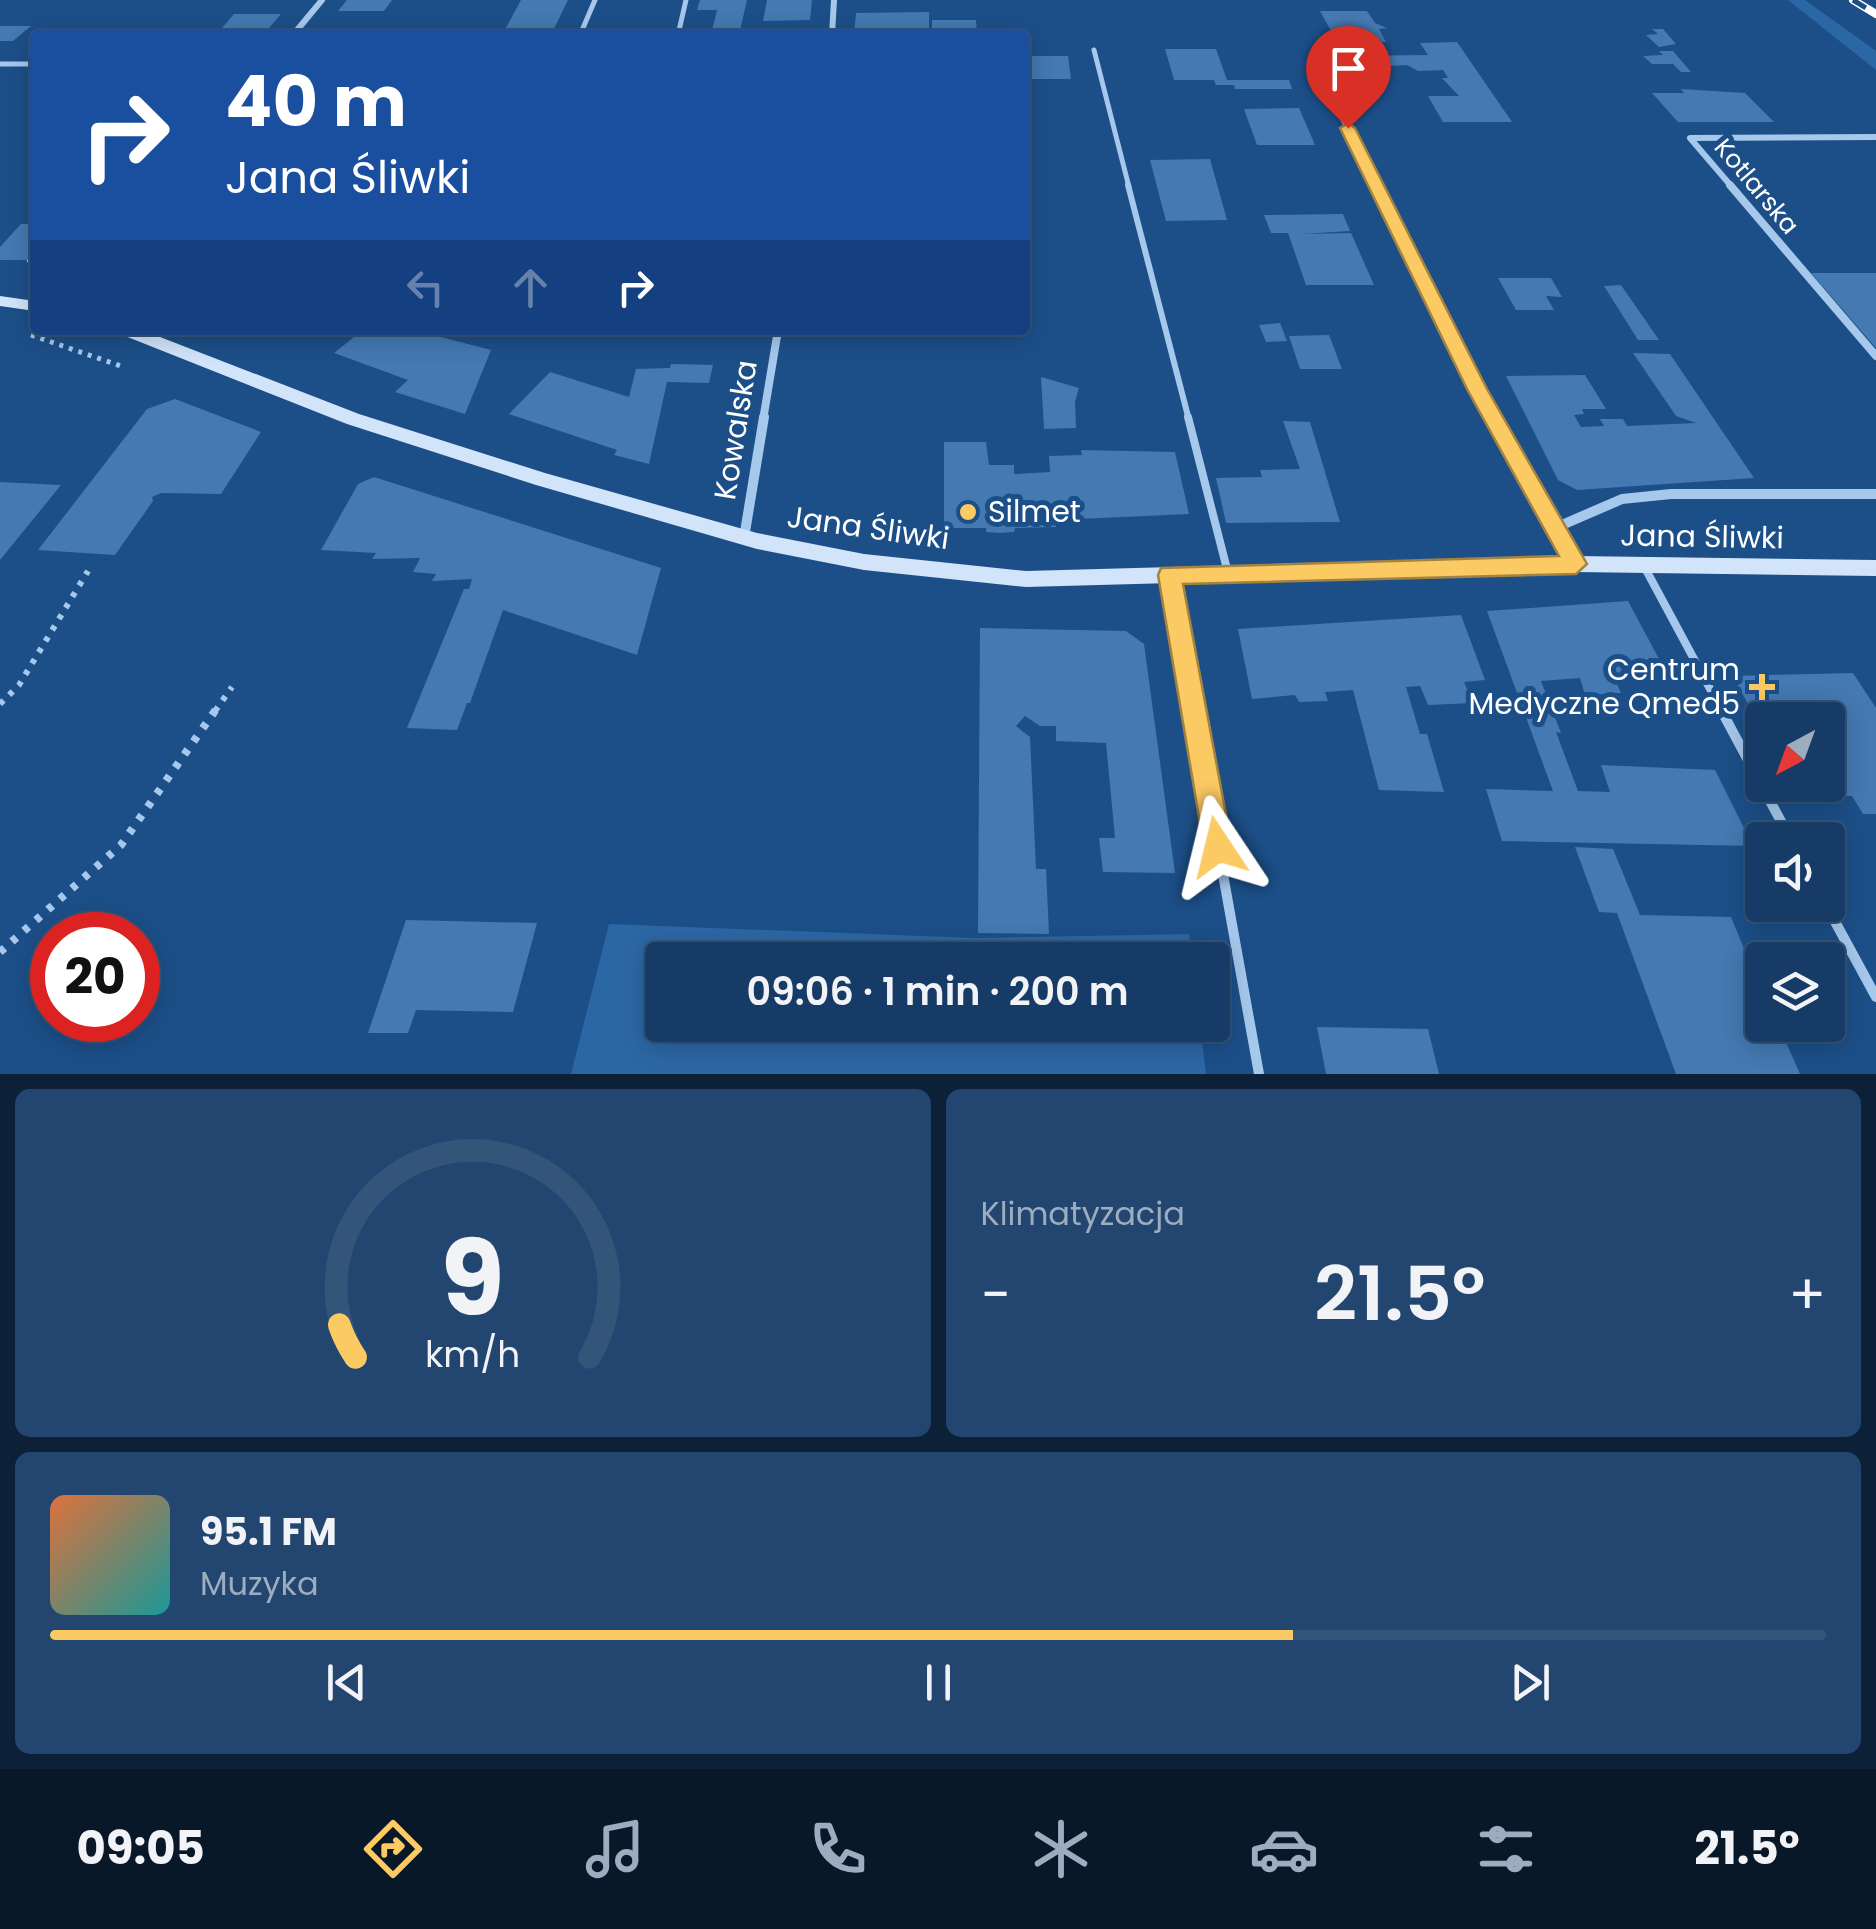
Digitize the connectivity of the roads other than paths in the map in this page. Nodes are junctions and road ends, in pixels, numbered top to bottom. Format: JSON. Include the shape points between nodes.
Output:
{"nodes":[{"id":1,"x":322,"y":0,"type":"edge"},
{"id":2,"x":595,"y":0,"type":"edge"},
{"id":3,"x":686,"y":0,"type":"edge"},
{"id":4,"x":834,"y":0,"type":"edge"},
{"id":5,"x":297,"y":30,"type":"edge"},
{"id":6,"x":582,"y":30,"type":"edge"},
{"id":7,"x":679,"y":30,"type":"edge"},
{"id":8,"x":832,"y":30,"type":"edge"},
{"id":9,"x":1094,"y":50,"type":"dead end"},
{"id":10,"x":1315,"y":62,"type":"dead end"},
{"id":11,"x":0,"y":64,"type":"edge"},
{"id":12,"x":30,"y":64,"type":"edge"},
{"id":13,"x":1876,"y":136,"type":"edge"},
{"id":14,"x":0,"y":301,"type":"edge"},
{"id":15,"x":30,"y":305,"type":"edge"},
{"id":16,"x":139,"y":335,"type":"edge"},
{"id":17,"x":777,"y":335,"type":"edge"},
{"id":18,"x":1876,"y":356,"type":"edge"},
{"id":19,"x":1876,"y":494,"type":"edge"},
{"id":20,"x":1555,"y":528,"type":"junction"},
{"id":21,"x":744,"y":538,"type":"junction"},
{"id":22,"x":1576,"y":564,"type":"junction"},
{"id":23,"x":1645,"y":568,"type":"junction"},
{"id":24,"x":1876,"y":568,"type":"edge"},
{"id":25,"x":1228,"y":574,"type":"junction"},
{"id":26,"x":1169,"y":575,"type":"junction"},
{"id":27,"x":1782,"y":822,"type":"edge"},
{"id":28,"x":1835,"y":922,"type":"edge"},
{"id":29,"x":1876,"y":997,"type":"edge"},
{"id":30,"x":1259,"y":1074,"type":"edge"}],
"edges":[{"from":1,"to":5,"type":"street"},
{"from":2,"to":6,"type":"lane"},
{"from":3,"to":7,"type":"lane"},
{"from":4,"to":8,"type":"street"},
{"from":9,"to":25,"type":"lane"},
{"from":10,"to":20,"type":"street","via":[[1477,389]]},
{"from":11,"to":12,"type":"lane"},
{"from":13,"to":18,"type":"street","name":"Kotlarska","via":[[1690,138]]},
{"from":14,"to":15,"type":"street"},
{"from":16,"to":21,"type":"street","name":"Jana Śliwki","via":[[353,419]]},
{"from":17,"to":21,"type":"street","name":"Kowalska"},
{"from":19,"to":20,"type":"street","via":[[1622,499]]},
{"from":20,"to":22,"type":"street"},
{"from":21,"to":26,"type":"street","name":"Jana Śliwki","via":[[864,562],[1026,579]]},
{"from":22,"to":23,"type":"street","name":"Jana Śliwki"},
{"from":22,"to":25,"type":"street","name":"Jana Śliwki"},
{"from":23,"to":24,"type":"street","name":"Jana Śliwki"},
{"from":23,"to":27,"type":"lane"},
{"from":25,"to":26,"type":"street","name":"Jana Śliwki"},
{"from":26,"to":30,"type":"lane"},
{"from":28,"to":29,"type":"lane"}]}
